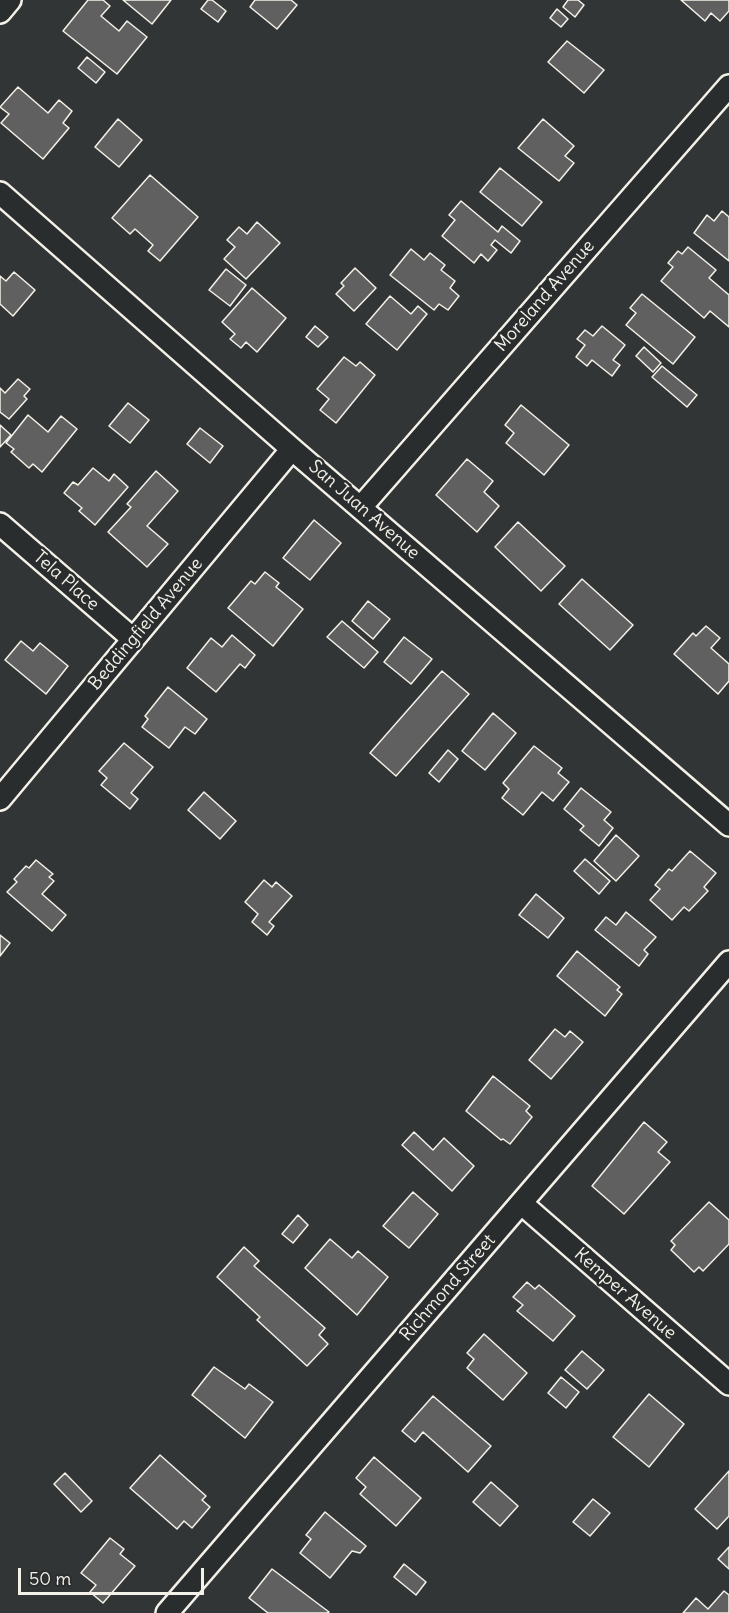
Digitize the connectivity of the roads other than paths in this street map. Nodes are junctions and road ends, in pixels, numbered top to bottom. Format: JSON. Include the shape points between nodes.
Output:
{"nodes":[{"id":1,"x":10,"y":0,"type":"edge"},
{"id":2,"x":0,"y":12,"type":"edge"},
{"id":3,"x":729,"y":86,"type":"edge"},
{"id":4,"x":0,"y":193,"type":"edge"},
{"id":5,"x":292,"y":449,"type":"junction"},
{"id":6,"x":360,"y":507,"type":"junction"},
{"id":7,"x":0,"y":524,"type":"edge"},
{"id":8,"x":133,"y":639,"type":"junction"},
{"id":9,"x":0,"y":799,"type":"edge"},
{"id":10,"x":729,"y":825,"type":"edge"},
{"id":11,"x":729,"y":963,"type":"edge"},
{"id":12,"x":521,"y":1203,"type":"junction"},
{"id":13,"x":729,"y":1384,"type":"edge"},
{"id":14,"x":167,"y":1613,"type":"edge"}],
"edges":[{"from":1,"to":2,"type":"street"},
{"from":3,"to":6,"type":"street","name":"Moreland Avenue"},
{"from":4,"to":5,"type":"street","name":"San Juan Avenue"},
{"from":5,"to":6,"type":"street","name":"San Juan Avenue"},
{"from":5,"to":8,"type":"street","name":"Beddingfield Avenue"},
{"from":6,"to":10,"type":"street","name":"San Juan Avenue"},
{"from":7,"to":8,"type":"street","name":"Tela Place"},
{"from":8,"to":9,"type":"street","name":"Beddingfield Avenue"},
{"from":11,"to":12,"type":"street","name":"Richmond Street"},
{"from":12,"to":13,"type":"street","name":"Kemper Avenue"},
{"from":12,"to":14,"type":"street","name":"Richmond Street"}]}
